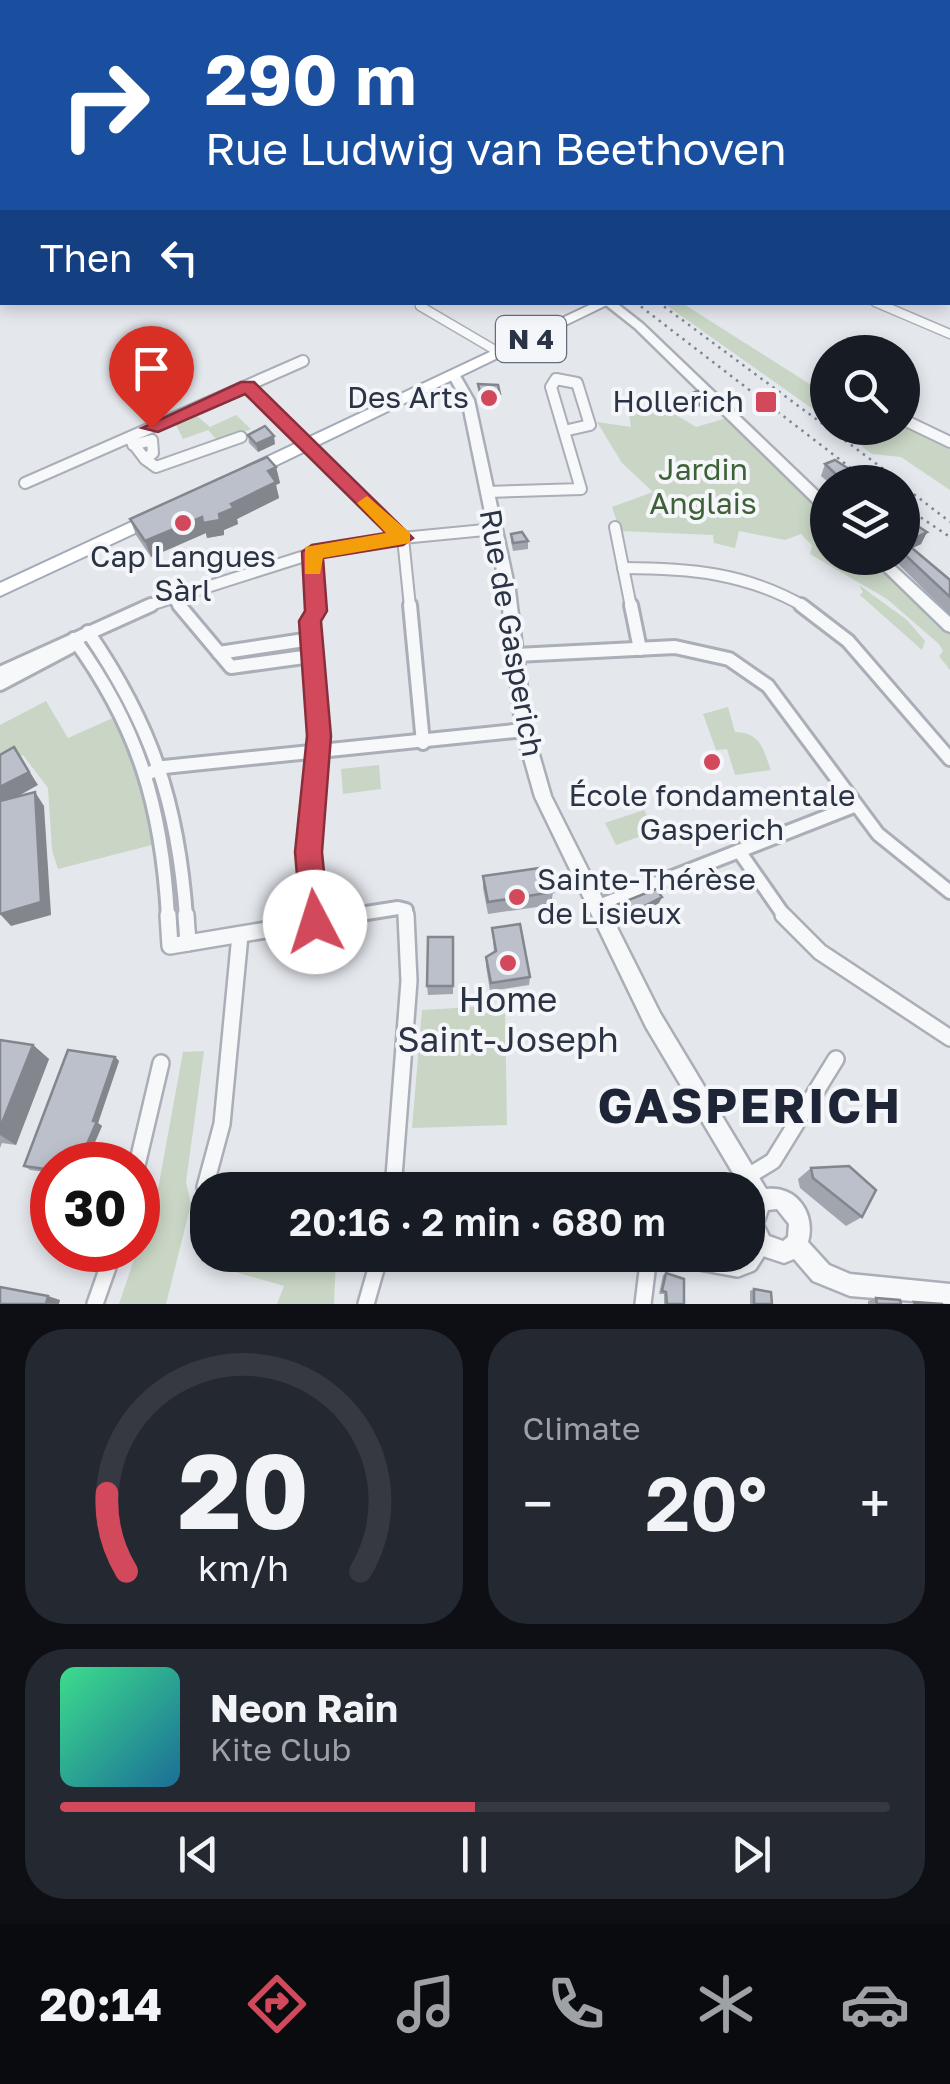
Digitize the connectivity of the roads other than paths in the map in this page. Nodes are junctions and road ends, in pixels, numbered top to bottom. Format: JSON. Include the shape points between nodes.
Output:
{"nodes":[{"id":1,"x":602,"y":305,"type":"edge"},
{"id":2,"x":612,"y":305,"type":"edge"},
{"id":3,"x":882,"y":305,"type":"edge"},
{"id":4,"x":420,"y":306,"type":"dead end"},
{"id":5,"x":950,"y":334,"type":"edge"},
{"id":6,"x":500,"y":354,"type":"junction"},
{"id":7,"x":303,"y":362,"type":"dead end"},
{"id":8,"x":454,"y":375,"type":"junction"},
{"id":9,"x":248,"y":386,"type":"junction"},
{"id":10,"x":920,"y":428,"type":"edge"},
{"id":11,"x":564,"y":431,"type":"junction"},
{"id":12,"x":241,"y":436,"type":"dead end"},
{"id":13,"x":131,"y":441,"type":"junction"},
{"id":14,"x":950,"y":442,"type":"edge"},
{"id":15,"x":308,"y":444,"type":"junction"},
{"id":16,"x":145,"y":459,"type":"junction"},
{"id":17,"x":228,"y":482,"type":"edge"},
{"id":18,"x":26,"y":483,"type":"dead end"},
{"id":19,"x":487,"y":492,"type":"junction"},
{"id":20,"x":810,"y":492,"type":"edge"},
{"id":21,"x":178,"y":506,"type":"edge"},
{"id":22,"x":615,"y":527,"type":"dead end"},
{"id":23,"x":495,"y":529,"type":"junction"},
{"id":24,"x":403,"y":538,"type":"junction"},
{"id":25,"x":312,"y":552,"type":"junction"},
{"id":26,"x":623,"y":568,"type":"junction"},
{"id":27,"x":896,"y":575,"type":"edge"},
{"id":28,"x":0,"y":590,"type":"edge"},
{"id":29,"x":172,"y":595,"type":"junction"},
{"id":30,"x":950,"y":626,"type":"edge"},
{"id":31,"x":88,"y":632,"type":"junction"},
{"id":32,"x":74,"y":639,"type":"junction"},
{"id":33,"x":311,"y":639,"type":"junction"},
{"id":34,"x":640,"y":649,"type":"junction"},
{"id":35,"x":220,"y":653,"type":"junction"},
{"id":36,"x":516,"y":655,"type":"junction"},
{"id":37,"x":311,"y":656,"type":"junction"},
{"id":38,"x":0,"y":673,"type":"edge"},
{"id":39,"x":0,"y":684,"type":"edge"},
{"id":40,"x":524,"y":730,"type":"junction"},
{"id":41,"x":423,"y":742,"type":"junction"},
{"id":42,"x":314,"y":753,"type":"junction"},
{"id":43,"x":950,"y":759,"type":"edge"},
{"id":44,"x":164,"y":767,"type":"junction"},
{"id":45,"x":148,"y":772,"type":"junction"},
{"id":46,"x":854,"y":806,"type":"junction"},
{"id":47,"x":740,"y":851,"type":"junction"},
{"id":48,"x":184,"y":872,"type":"junction"},
{"id":49,"x":167,"y":876,"type":"junction"},
{"id":50,"x":950,"y":892,"type":"edge"},
{"id":51,"x":596,"y":907,"type":"junction"},
{"id":52,"x":315,"y":922,"type":"junction"},
{"id":53,"x":240,"y":935,"type":"junction"},
{"id":54,"x":185,"y":943,"type":"junction"},
{"id":55,"x":950,"y":1038,"type":"edge"},
{"id":56,"x":836,"y":1059,"type":"dead end"},
{"id":57,"x":161,"y":1063,"type":"dead end"},
{"id":58,"x":143,"y":1142,"type":"edge"},
{"id":59,"x":209,"y":1172,"type":"edge"},
{"id":60,"x":394,"y":1172,"type":"edge"},
{"id":61,"x":744,"y":1172,"type":"edge"},
{"id":62,"x":755,"y":1172,"type":"edge"},
{"id":63,"x":765,"y":1200,"type":"edge"},
{"id":64,"x":796,"y":1245,"type":"junction"},
{"id":65,"x":765,"y":1246,"type":"edge"},
{"id":66,"x":106,"y":1272,"type":"edge"},
{"id":67,"x":375,"y":1272,"type":"edge"},
{"id":68,"x":647,"y":1272,"type":"edge"},
{"id":69,"x":851,"y":1294,"type":"edge"},
{"id":70,"x":950,"y":1295,"type":"edge"},
{"id":71,"x":95,"y":1304,"type":"edge"},
{"id":72,"x":366,"y":1304,"type":"edge"},
{"id":73,"x":643,"y":1304,"type":"edge"}],
"edges":[{"from":1,"to":6,"type":"main road","number":"N 4"},
{"from":2,"to":20,"type":"street"},
{"from":3,"to":5,"type":"street"},
{"from":4,"to":6,"type":"street"},
{"from":6,"to":8,"type":"main road","number":"N 4"},
{"from":7,"to":9,"type":"street"},
{"from":8,"to":15,"type":"main road","number":"N 4"},
{"from":8,"to":19,"type":"street","name":"Rue de Gasperich","via":[[466,393]]},
{"from":9,"to":13,"type":"street"},
{"from":9,"to":15,"type":"street"},
{"from":10,"to":14,"type":"street"},
{"from":11,"to":11,"type":"street","via":[[590,425],[577,384],[568,378],[551,386]]},
{"from":11,"to":19,"type":"street","via":[[581,489]]},
{"from":12,"to":16,"type":"street","via":[[156,467]]},
{"from":13,"to":16,"type":"street"},
{"from":13,"to":16,"type":"street","via":[[152,440],[154,453]]},
{"from":13,"to":18,"type":"street"},
{"from":15,"to":17,"type":"main road","number":"N 4"},
{"from":15,"to":24,"type":"street"},
{"from":19,"to":23,"type":"street","name":"Rue de Gasperich"},
{"from":21,"to":28,"type":"main road"},
{"from":22,"to":26,"type":"street"},
{"from":23,"to":24,"type":"street"},
{"from":23,"to":36,"type":"street","name":"Rue de Gasperich"},
{"from":24,"to":25,"type":"street"},
{"from":24,"to":41,"type":"street"},
{"from":25,"to":29,"type":"street"},
{"from":25,"to":33,"type":"street"},
{"from":26,"to":34,"type":"street"},
{"from":26,"to":43,"type":"street","via":[[700,568],[796,598],[849,636]]},
{"from":27,"to":30,"type":"street"},
{"from":29,"to":31,"type":"street"},
{"from":29,"to":35,"type":"street"},
{"from":31,"to":32,"type":"street"},
{"from":31,"to":44,"type":"street","via":[[138,705]]},
{"from":32,"to":38,"type":"street"},
{"from":32,"to":39,"type":"street","via":[[70,648]]},
{"from":32,"to":45,"type":"street","via":[[125,712]]},
{"from":33,"to":35,"type":"street"},
{"from":33,"to":37,"type":"street"},
{"from":34,"to":36,"type":"street"},
{"from":34,"to":46,"type":"street","via":[[708,651],[751,671],[782,702]]},
{"from":35,"to":37,"type":"street","via":[[239,668]]},
{"from":36,"to":40,"type":"street","name":"Rue de Gasperich"},
{"from":37,"to":42,"type":"street","via":[[318,700]]},
{"from":40,"to":41,"type":"street"},
{"from":40,"to":51,"type":"street","name":"Rue de Gasperich","via":[[542,797]]},
{"from":41,"to":42,"type":"street"},
{"from":42,"to":44,"type":"street"},
{"from":42,"to":52,"type":"street","via":[[308,852]]},
{"from":44,"to":45,"type":"street"},
{"from":44,"to":48,"type":"street"},
{"from":45,"to":49,"type":"street"},
{"from":46,"to":47,"type":"street"},
{"from":46,"to":50,"type":"street"},
{"from":47,"to":51,"type":"street"},
{"from":47,"to":55,"type":"street","via":[[775,906],[820,952]]},
{"from":48,"to":49,"type":"street"},
{"from":48,"to":54,"type":"street"},
{"from":49,"to":54,"type":"street","via":[[170,946]]},
{"from":51,"to":61,"type":"street","name":"Rue de Gasperich","via":[[653,1020]]},
{"from":52,"to":53,"type":"street"},
{"from":52,"to":60,"type":"street","via":[[398,908],[409,918]]},
{"from":53,"to":54,"type":"street"},
{"from":53,"to":59,"type":"street","via":[[222,1124]]},
{"from":56,"to":62,"type":"street","via":[[773,1161]]},
{"from":57,"to":58,"type":"street"},
{"from":63,"to":64,"type":"street","name":"Rue de Gasperich","via":[[778,1198],[794,1209],[801,1228]]},
{"from":64,"to":65,"type":"street","via":[[784,1252]]},
{"from":64,"to":69,"type":"street"},
{"from":66,"to":71,"type":"street"},
{"from":67,"to":72,"type":"street"},
{"from":68,"to":73,"type":"street"},
{"from":69,"to":70,"type":"street"}]}
